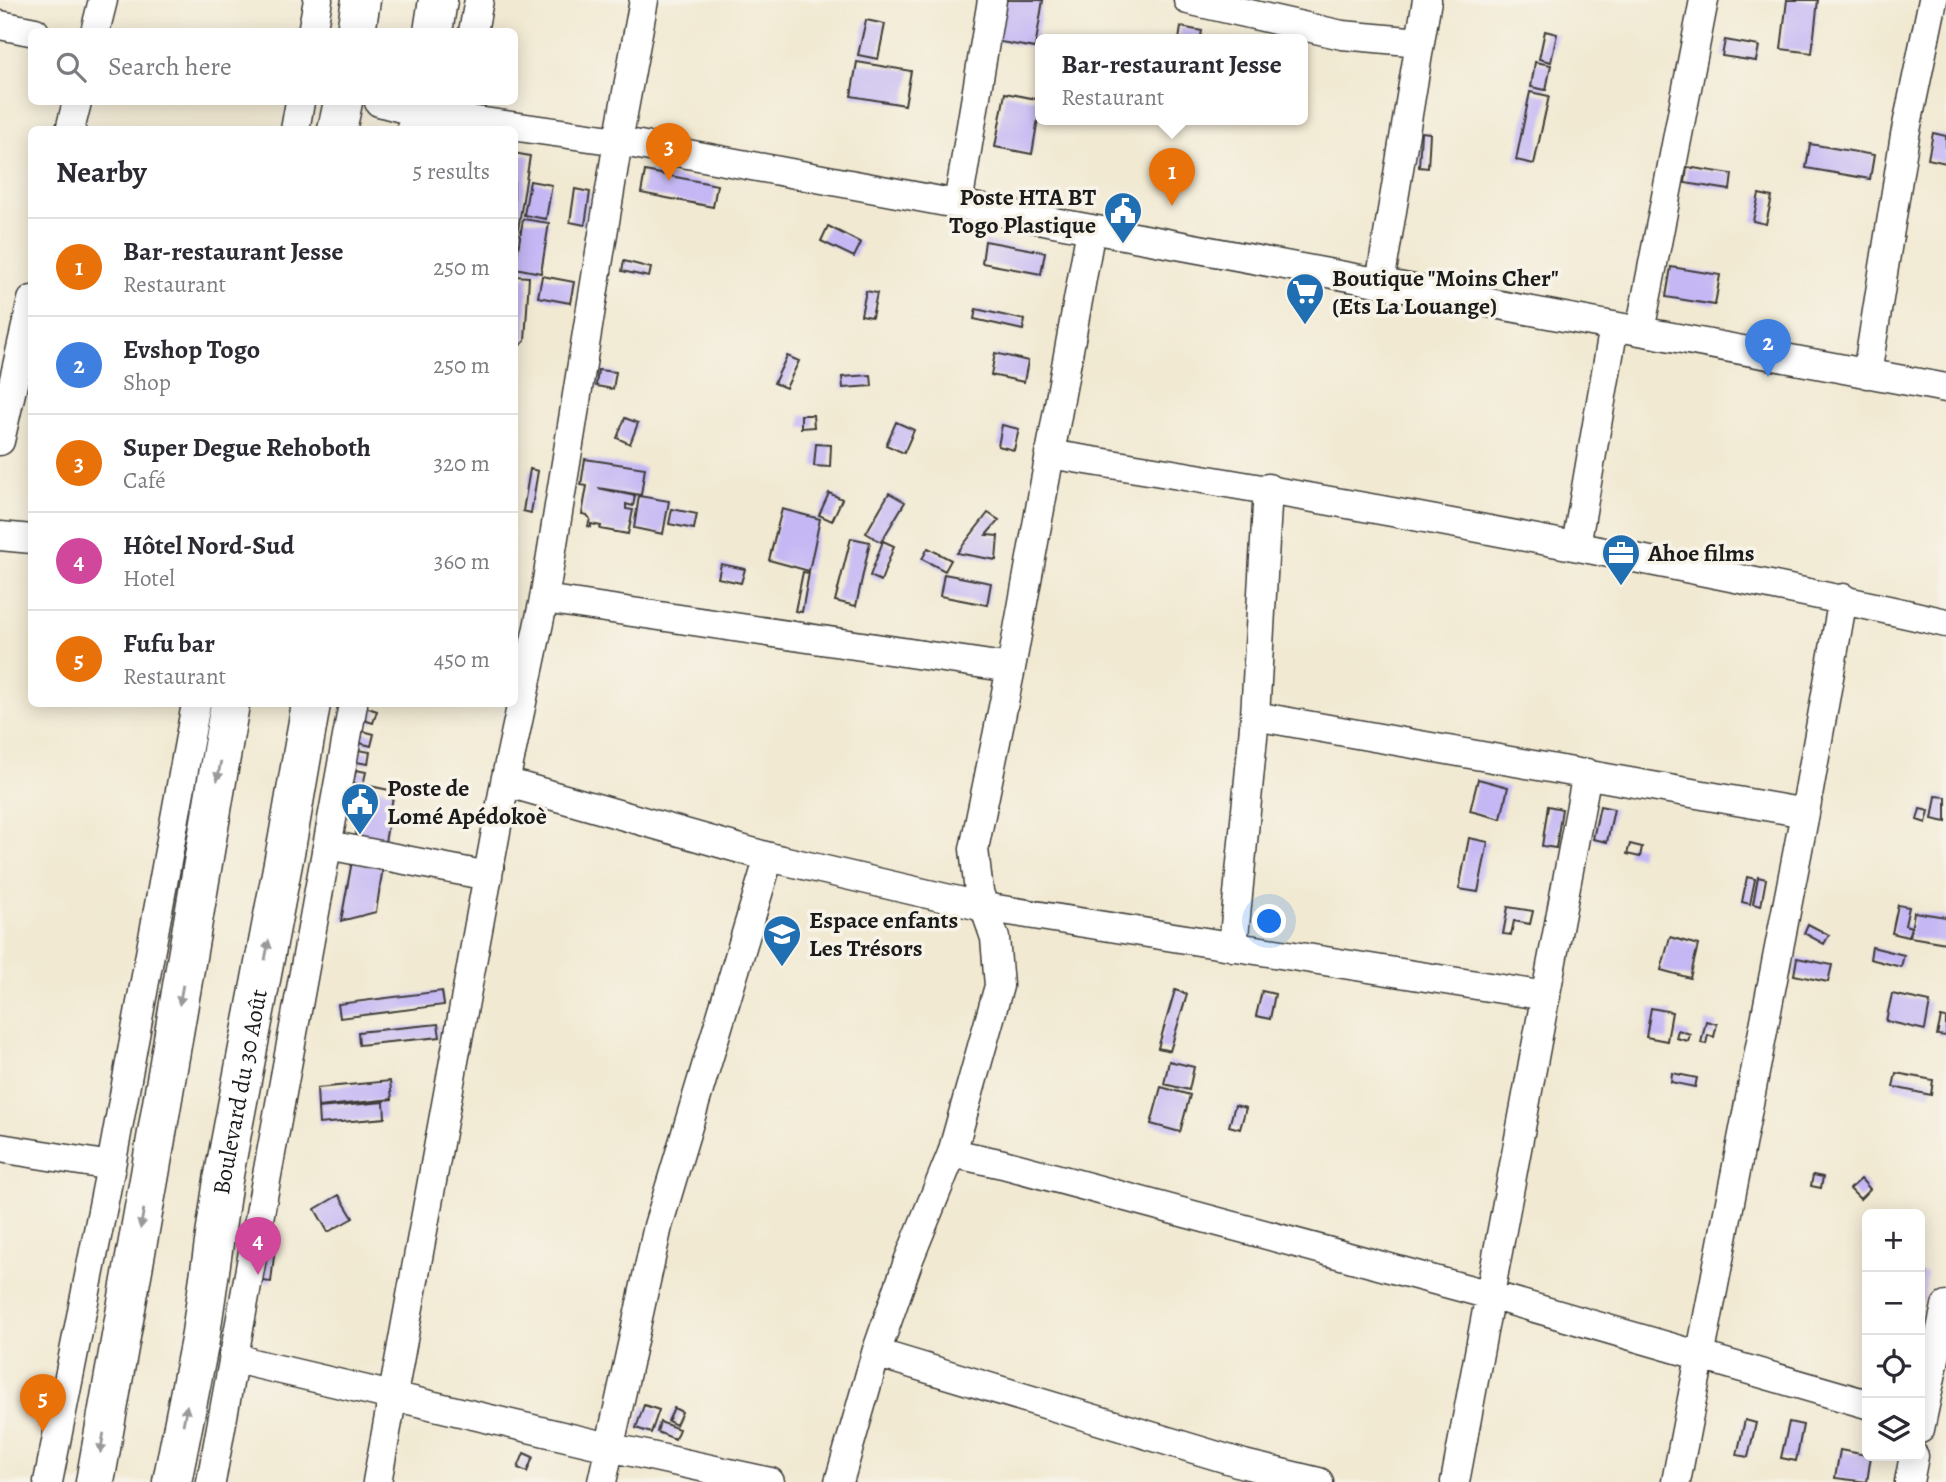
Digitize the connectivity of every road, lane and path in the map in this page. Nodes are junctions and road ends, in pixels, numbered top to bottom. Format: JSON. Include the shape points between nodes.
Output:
{"nodes":[{"id":1,"x":103,"y":0,"type":"edge"},
{"id":2,"x":318,"y":0,"type":"edge"},
{"id":3,"x":361,"y":0,"type":"edge"},
{"id":4,"x":438,"y":0,"type":"edge"},
{"id":5,"x":479,"y":0,"type":"edge"},
{"id":6,"x":643,"y":0,"type":"edge"},
{"id":7,"x":992,"y":0,"type":"edge"},
{"id":8,"x":1188,"y":0,"type":"edge"},
{"id":9,"x":1427,"y":0,"type":"edge"},
{"id":10,"x":1704,"y":0,"type":"edge"},
{"id":11,"x":1933,"y":0,"type":"edge"},
{"id":12,"x":0,"y":25,"type":"edge"},
{"id":13,"x":96,"y":28,"type":"edge"},
{"id":14,"x":314,"y":28,"type":"edge"},
{"id":15,"x":357,"y":28,"type":"edge"},
{"id":16,"x":434,"y":28,"type":"edge"},
{"id":17,"x":474,"y":28,"type":"edge"},
{"id":18,"x":28,"y":31,"type":"edge"},
{"id":19,"x":1420,"y":42,"type":"junction"},
{"id":20,"x":76,"y":105,"type":"edge"},
{"id":21,"x":299,"y":105,"type":"edge"},
{"id":22,"x":342,"y":105,"type":"edge"},
{"id":23,"x":388,"y":105,"type":"edge"},
{"id":24,"x":419,"y":115,"type":"edge"},
{"id":25,"x":458,"y":116,"type":"edge"},
{"id":26,"x":71,"y":126,"type":"edge"},
{"id":27,"x":296,"y":126,"type":"edge"},
{"id":28,"x":338,"y":126,"type":"edge"},
{"id":29,"x":618,"y":141,"type":"junction"},
{"id":30,"x":958,"y":204,"type":"junction"},
{"id":31,"x":1091,"y":229,"type":"junction"},
{"id":32,"x":1380,"y":283,"type":"junction"},
{"id":33,"x":28,"y":318,"type":"edge"},
{"id":34,"x":1627,"y":329,"type":"junction"},
{"id":35,"x":1867,"y":374,"type":"junction"},
{"id":36,"x":1946,"y":388,"type":"edge"},
{"id":37,"x":0,"y":440,"type":"edge"},
{"id":38,"x":1049,"y":454,"type":"junction"},
{"id":39,"x":1268,"y":488,"type":"junction"},
{"id":40,"x":0,"y":536,"type":"edge"},
{"id":41,"x":28,"y":539,"type":"edge"},
{"id":42,"x":1576,"y":546,"type":"junction"},
{"id":43,"x":1843,"y":598,"type":"junction"},
{"id":44,"x":544,"y":599,"type":"junction"},
{"id":45,"x":1946,"y":622,"type":"edge"},
{"id":46,"x":1011,"y":668,"type":"junction"},
{"id":47,"x":195,"y":707,"type":"edge"},
{"id":48,"x":229,"y":707,"type":"edge"},
{"id":49,"x":310,"y":707,"type":"edge"},
{"id":50,"x":352,"y":707,"type":"edge"},
{"id":51,"x":1255,"y":716,"type":"junction"},
{"id":52,"x":1587,"y":773,"type":"junction"},
{"id":53,"x":505,"y":782,"type":"junction"},
{"id":54,"x":1805,"y":813,"type":"junction"},
{"id":55,"x":328,"y":845,"type":"junction"},
{"id":56,"x":769,"y":857,"type":"junction"},
{"id":57,"x":488,"y":876,"type":"junction"},
{"id":58,"x":984,"y":907,"type":"junction"},
{"id":59,"x":1233,"y":947,"type":"junction"},
{"id":60,"x":1546,"y":996,"type":"junction"},
{"id":61,"x":0,"y":1148,"type":"edge"},
{"id":62,"x":952,"y":1153,"type":"junction"},
{"id":63,"x":111,"y":1166,"type":"junction"},
{"id":64,"x":1490,"y":1295,"type":"junction"},
{"id":65,"x":1946,"y":1306,"type":"edge"},
{"id":66,"x":877,"y":1353,"type":"junction"},
{"id":67,"x":233,"y":1355,"type":"junction"},
{"id":68,"x":1701,"y":1355,"type":"junction"},
{"id":69,"x":393,"y":1396,"type":"junction"},
{"id":70,"x":1925,"y":1400,"type":"edge"},
{"id":71,"x":1862,"y":1403,"type":"edge"},
{"id":72,"x":610,"y":1447,"type":"junction"},
{"id":73,"x":1913,"y":1461,"type":"edge"},
{"id":74,"x":1240,"y":1473,"type":"edge"},
{"id":75,"x":48,"y":1482,"type":"edge"},
{"id":76,"x":95,"y":1482,"type":"edge"},
{"id":77,"x":172,"y":1482,"type":"edge"},
{"id":78,"x":211,"y":1482,"type":"edge"},
{"id":79,"x":377,"y":1482,"type":"edge"},
{"id":80,"x":602,"y":1482,"type":"edge"},
{"id":81,"x":770,"y":1482,"type":"edge"},
{"id":82,"x":839,"y":1482,"type":"edge"},
{"id":83,"x":1319,"y":1482,"type":"edge"},
{"id":84,"x":1455,"y":1482,"type":"edge"},
{"id":85,"x":1676,"y":1482,"type":"edge"},
{"id":86,"x":1909,"y":1482,"type":"edge"}],
"edges":[{"from":1,"to":13,"type":"street"},
{"from":2,"to":14,"type":"street"},
{"from":3,"to":15,"type":"highway"},
{"from":4,"to":16,"type":"highway"},
{"from":5,"to":17,"type":"street"},
{"from":6,"to":29,"type":"street"},
{"from":7,"to":30,"type":"street"},
{"from":8,"to":19,"type":"street","via":[[1342,35]]},
{"from":9,"to":19,"type":"street"},
{"from":10,"to":34,"type":"street"},
{"from":11,"to":35,"type":"street","via":[[1905,135]]},
{"from":12,"to":18,"type":"street"},
{"from":19,"to":32,"type":"street"},
{"from":20,"to":26,"type":"street"},
{"from":21,"to":27,"type":"street"},
{"from":22,"to":28,"type":"highway"},
{"from":23,"to":24,"type":"street"},
{"from":24,"to":25,"type":"street"},
{"from":25,"to":29,"type":"street"},
{"from":29,"to":30,"type":"street"},
{"from":29,"to":44,"type":"street"},
{"from":30,"to":31,"type":"street"},
{"from":31,"to":32,"type":"street"},
{"from":31,"to":38,"type":"street"},
{"from":32,"to":34,"type":"street"},
{"from":33,"to":37,"type":"street"},
{"from":34,"to":35,"type":"street"},
{"from":34,"to":42,"type":"street"},
{"from":35,"to":36,"type":"street"},
{"from":38,"to":39,"type":"street"},
{"from":38,"to":46,"type":"street"},
{"from":39,"to":42,"type":"street"},
{"from":39,"to":51,"type":"street"},
{"from":40,"to":41,"type":"street"},
{"from":42,"to":43,"type":"street"},
{"from":43,"to":45,"type":"street"},
{"from":43,"to":54,"type":"street"},
{"from":44,"to":46,"type":"street"},
{"from":44,"to":53,"type":"street"},
{"from":46,"to":58,"type":"street","via":[[974,849]]},
{"from":47,"to":63,"type":"street"},
{"from":48,"to":76,"type":"highway","one_way":true},
{"from":77,"to":49,"type":"highway","name":"Boulevard du 30 Août","one_way":true},
{"from":50,"to":55,"type":"street"},
{"from":51,"to":52,"type":"street"},
{"from":51,"to":59,"type":"street"},
{"from":52,"to":54,"type":"street"},
{"from":52,"to":60,"type":"street"},
{"from":53,"to":56,"type":"street"},
{"from":53,"to":57,"type":"street"},
{"from":54,"to":68,"type":"street"},
{"from":55,"to":57,"type":"street"},
{"from":55,"to":67,"type":"street"},
{"from":56,"to":58,"type":"street"},
{"from":56,"to":72,"type":"street","via":[[657,1226]]},
{"from":57,"to":69,"type":"street"},
{"from":58,"to":59,"type":"street"},
{"from":58,"to":62,"type":"street","via":[[995,938],[999,986]]},
{"from":59,"to":60,"type":"street"},
{"from":60,"to":64,"type":"street"},
{"from":61,"to":63,"type":"street"},
{"from":62,"to":64,"type":"street"},
{"from":62,"to":66,"type":"street"},
{"from":63,"to":75,"type":"street"},
{"from":64,"to":68,"type":"street"},
{"from":64,"to":84,"type":"street"},
{"from":65,"to":70,"type":"street"},
{"from":66,"to":74,"type":"street"},
{"from":66,"to":82,"type":"street"},
{"from":67,"to":69,"type":"street"},
{"from":67,"to":78,"type":"street"},
{"from":68,"to":71,"type":"street"},
{"from":68,"to":85,"type":"street"},
{"from":69,"to":72,"type":"street"},
{"from":69,"to":79,"type":"street"},
{"from":72,"to":80,"type":"street"},
{"from":72,"to":81,"type":"street"},
{"from":73,"to":86,"type":"street"},
{"from":74,"to":83,"type":"street"}]}
